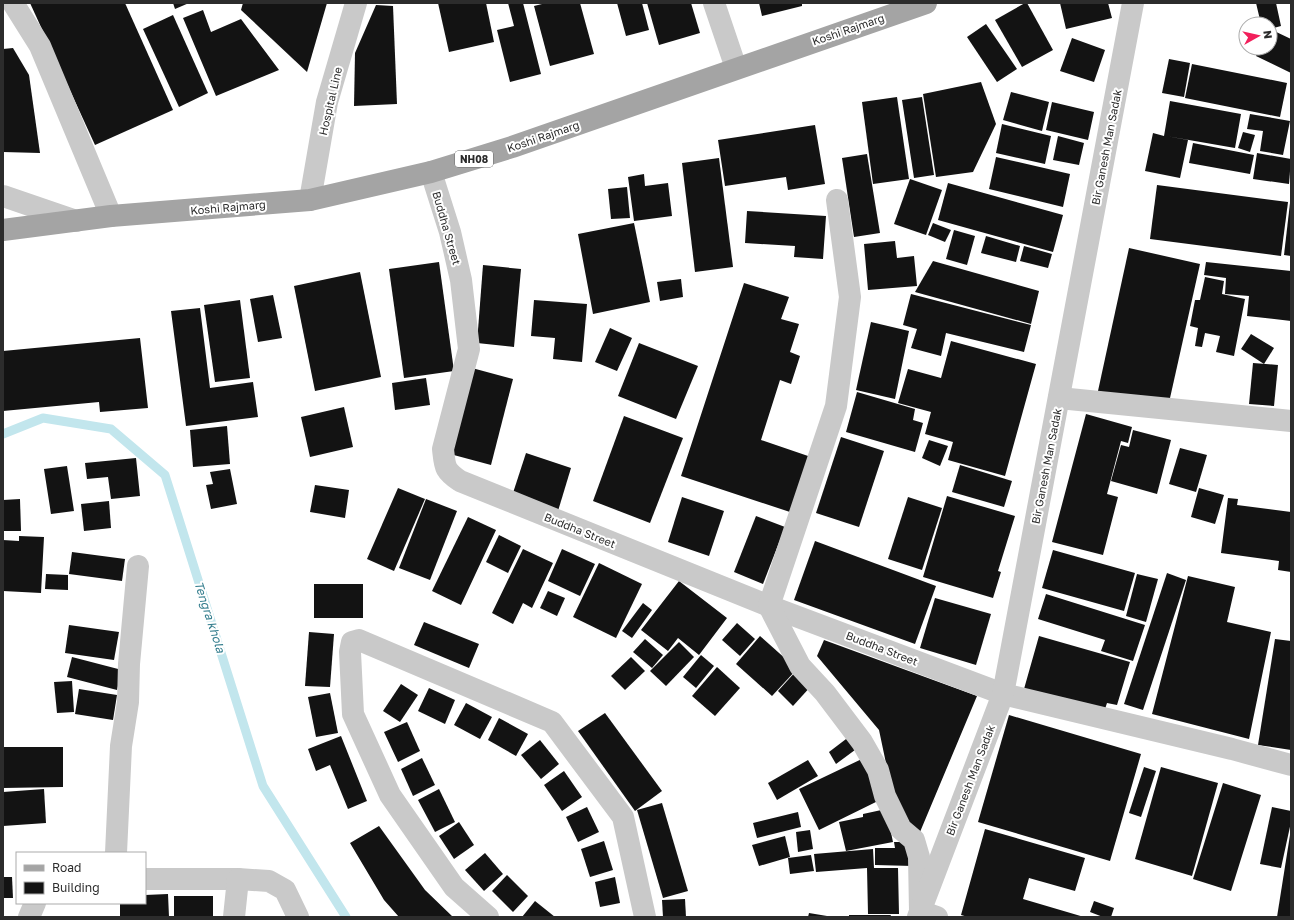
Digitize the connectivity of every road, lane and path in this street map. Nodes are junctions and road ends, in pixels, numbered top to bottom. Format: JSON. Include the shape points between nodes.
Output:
{"nodes":[{"id":1,"x":13,"y":3,"type":"edge"},
{"id":2,"x":356,"y":3,"type":"edge"},
{"id":3,"x":714,"y":3,"type":"edge"},
{"id":4,"x":926,"y":3,"type":"edge"},
{"id":5,"x":1133,"y":3,"type":"edge"},
{"id":6,"x":736,"y":68,"type":"junction"},
{"id":7,"x":431,"y":172,"type":"junction"},
{"id":8,"x":3,"y":196,"type":"edge"},
{"id":9,"x":310,"y":200,"type":"junction"},
{"id":10,"x":837,"y":200,"type":"dead end"},
{"id":11,"x":111,"y":216,"type":"junction"},
{"id":12,"x":76,"y":221,"type":"junction"},
{"id":13,"x":3,"y":230,"type":"edge"},
{"id":14,"x":1059,"y":398,"type":"junction"},
{"id":15,"x":1291,"y":421,"type":"edge"},
{"id":16,"x":138,"y":566,"type":"dead end"},
{"id":17,"x":769,"y":606,"type":"junction"},
{"id":18,"x":1003,"y":694,"type":"junction"},
{"id":19,"x":1291,"y":765,"type":"edge"},
{"id":20,"x":116,"y":852,"type":"edge"},
{"id":21,"x":238,"y":878,"type":"junction"},
{"id":22,"x":146,"y":879,"type":"edge"},
{"id":23,"x":34,"y":904,"type":"edge"},
{"id":24,"x":925,"y":915,"type":"edge"},
{"id":25,"x":28,"y":917,"type":"edge"},
{"id":26,"x":234,"y":917,"type":"edge"},
{"id":27,"x":298,"y":917,"type":"edge"},
{"id":28,"x":488,"y":917,"type":"edge"},
{"id":29,"x":645,"y":917,"type":"edge"}],
"edges":[{"from":1,"to":11,"type":"street","via":[[40,46]]},
{"from":2,"to":9,"type":"street","name":"Hospital Line","via":[[327,102]]},
{"from":3,"to":6,"type":"street"},
{"from":4,"to":6,"type":"main road","name":"Koshi Rajmarg","number":"NH08"},
{"from":5,"to":14,"type":"street","name":"Bir Ganesh Man Sadak"},
{"from":6,"to":7,"type":"main road","name":"Koshi Rajmarg","number":"NH08","via":[[512,147]]},
{"from":7,"to":9,"type":"main road","name":"Koshi Rajmarg","number":"NH08"},
{"from":7,"to":17,"type":"street","name":"Buddha Street","via":[[462,280],[469,349],[443,450],[449,474],[460,481]]},
{"from":8,"to":12,"type":"street"},
{"from":9,"to":11,"type":"main road","name":"Koshi Rajmarg","number":"NH08"},
{"from":10,"to":17,"type":"street","via":[[850,297],[836,406]]},
{"from":11,"to":12,"type":"main road","name":"Koshi Rajmarg","number":"NH08"},
{"from":12,"to":13,"type":"main road","name":"Koshi Rajmarg","number":"NH08"},
{"from":14,"to":15,"type":"street"},
{"from":14,"to":18,"type":"street","name":"Bir Ganesh Man Sadak"},
{"from":16,"to":20,"type":"street","via":[[128,702],[121,746]]},
{"from":17,"to":18,"type":"street","name":"Buddha Street"},
{"from":17,"to":24,"type":"street","via":[[800,666],[825,693],[862,742],[878,770],[885,796],[901,829],[914,840],[919,857]]},
{"from":18,"to":19,"type":"street","name":"Buddha Street"},
{"from":18,"to":24,"type":"street","name":"Bir Ganesh Man Sadak"},
{"from":21,"to":22,"type":"street"},
{"from":21,"to":26,"type":"street"},
{"from":21,"to":27,"type":"street","via":[[269,881],[285,890]]},
{"from":23,"to":25,"type":"street"},
{"from":28,"to":29,"type":"street","via":[[454,887],[390,795],[353,714],[350,652],[352,642],[360,640],[552,722],[622,818]]}]}
